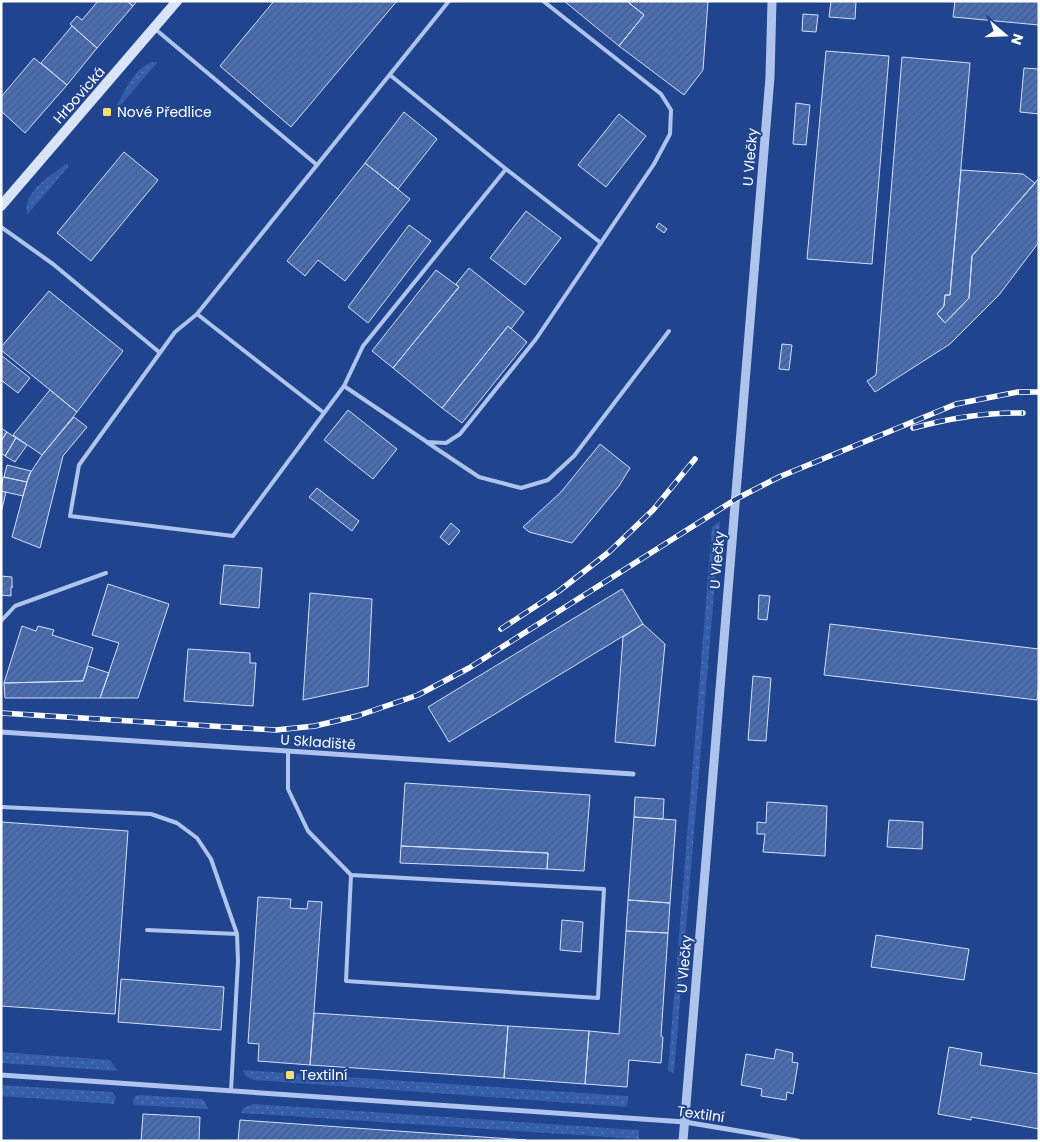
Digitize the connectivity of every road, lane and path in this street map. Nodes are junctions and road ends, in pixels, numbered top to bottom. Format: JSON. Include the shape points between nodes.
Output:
{"nodes":[{"id":1,"x":177,"y":1,"type":"edge"},
{"id":2,"x":449,"y":1,"type":"edge"},
{"id":3,"x":543,"y":1,"type":"edge"},
{"id":4,"x":772,"y":1,"type":"edge"},
{"id":5,"x":154,"y":28,"type":"junction"},
{"id":6,"x":390,"y":75,"type":"junction"},
{"id":7,"x":317,"y":165,"type":"junction"},
{"id":8,"x":506,"y":169,"type":"junction"},
{"id":9,"x":1,"y":206,"type":"edge"},
{"id":10,"x":1,"y":226,"type":"edge"},
{"id":11,"x":601,"y":243,"type":"junction"},
{"id":12,"x":197,"y":314,"type":"junction"},
{"id":13,"x":669,"y":331,"type":"dead end"},
{"id":14,"x":159,"y":352,"type":"junction"},
{"id":15,"x":344,"y":386,"type":"junction"},
{"id":16,"x":324,"y":413,"type":"junction"},
{"id":17,"x":426,"y":442,"type":"junction"},
{"id":18,"x":106,"y":573,"type":"dead end"},
{"id":19,"x":1,"y":622,"type":"edge"},
{"id":20,"x":1,"y":732,"type":"edge"},
{"id":21,"x":288,"y":751,"type":"junction"},
{"id":22,"x":633,"y":774,"type":"dead end"},
{"id":23,"x":1,"y":807,"type":"edge"},
{"id":24,"x":351,"y":875,"type":"junction"},
{"id":25,"x":147,"y":930,"type":"dead end"},
{"id":26,"x":237,"y":934,"type":"junction"},
{"id":27,"x":1,"y":1075,"type":"edge"},
{"id":28,"x":231,"y":1090,"type":"junction"},
{"id":29,"x":684,"y":1122,"type":"junction"},
{"id":30,"x":683,"y":1141,"type":"edge"},
{"id":31,"x":798,"y":1141,"type":"edge"}],
"edges":[{"from":1,"to":5,"type":"main road","name":"Hrbovická"},
{"from":2,"to":6,"type":"lane"},
{"from":3,"to":11,"type":"lane","via":[[661,94],[671,110],[670,134],[654,164]]},
{"from":4,"to":29,"type":"street","name":"U Vlečky","via":[[770,77]]},
{"from":5,"to":7,"type":"lane"},
{"from":5,"to":9,"type":"main road","name":"Hrbovická"},
{"from":6,"to":7,"type":"lane"},
{"from":6,"to":8,"type":"lane"},
{"from":7,"to":12,"type":"lane"},
{"from":8,"to":11,"type":"lane"},
{"from":8,"to":15,"type":"lane","via":[[363,346]]},
{"from":10,"to":14,"type":"lane","via":[[53,264]]},
{"from":11,"to":17,"type":"lane","via":[[536,339],[460,434],[446,443]]},
{"from":12,"to":14,"type":"lane","via":[[175,332]]},
{"from":12,"to":16,"type":"lane"},
{"from":13,"to":17,"type":"lane","via":[[574,456],[548,480],[522,488],[479,476]]},
{"from":14,"to":16,"type":"lane","via":[[79,465],[70,516],[233,536]]},
{"from":15,"to":16,"type":"lane"},
{"from":15,"to":17,"type":"lane"},
{"from":18,"to":19,"type":"lane","via":[[15,606]]},
{"from":20,"to":21,"type":"street","name":"U Skladiště"},
{"from":21,"to":22,"type":"street","name":"U Skladiště"},
{"from":21,"to":24,"type":"lane","via":[[288,788],[308,831]]},
{"from":23,"to":26,"type":"lane","via":[[151,814],[178,823],[197,838],[211,859]]},
{"from":24,"to":24,"type":"lane","via":[[346,981],[598,998],[604,889]]},
{"from":25,"to":26,"type":"lane"},
{"from":26,"to":28,"type":"lane"},
{"from":27,"to":28,"type":"street","name":"Textilní"},
{"from":28,"to":29,"type":"street","name":"Textilní"},
{"from":29,"to":30,"type":"street","name":"U Vlečky"},
{"from":29,"to":31,"type":"street","name":"Textilní"}]}
